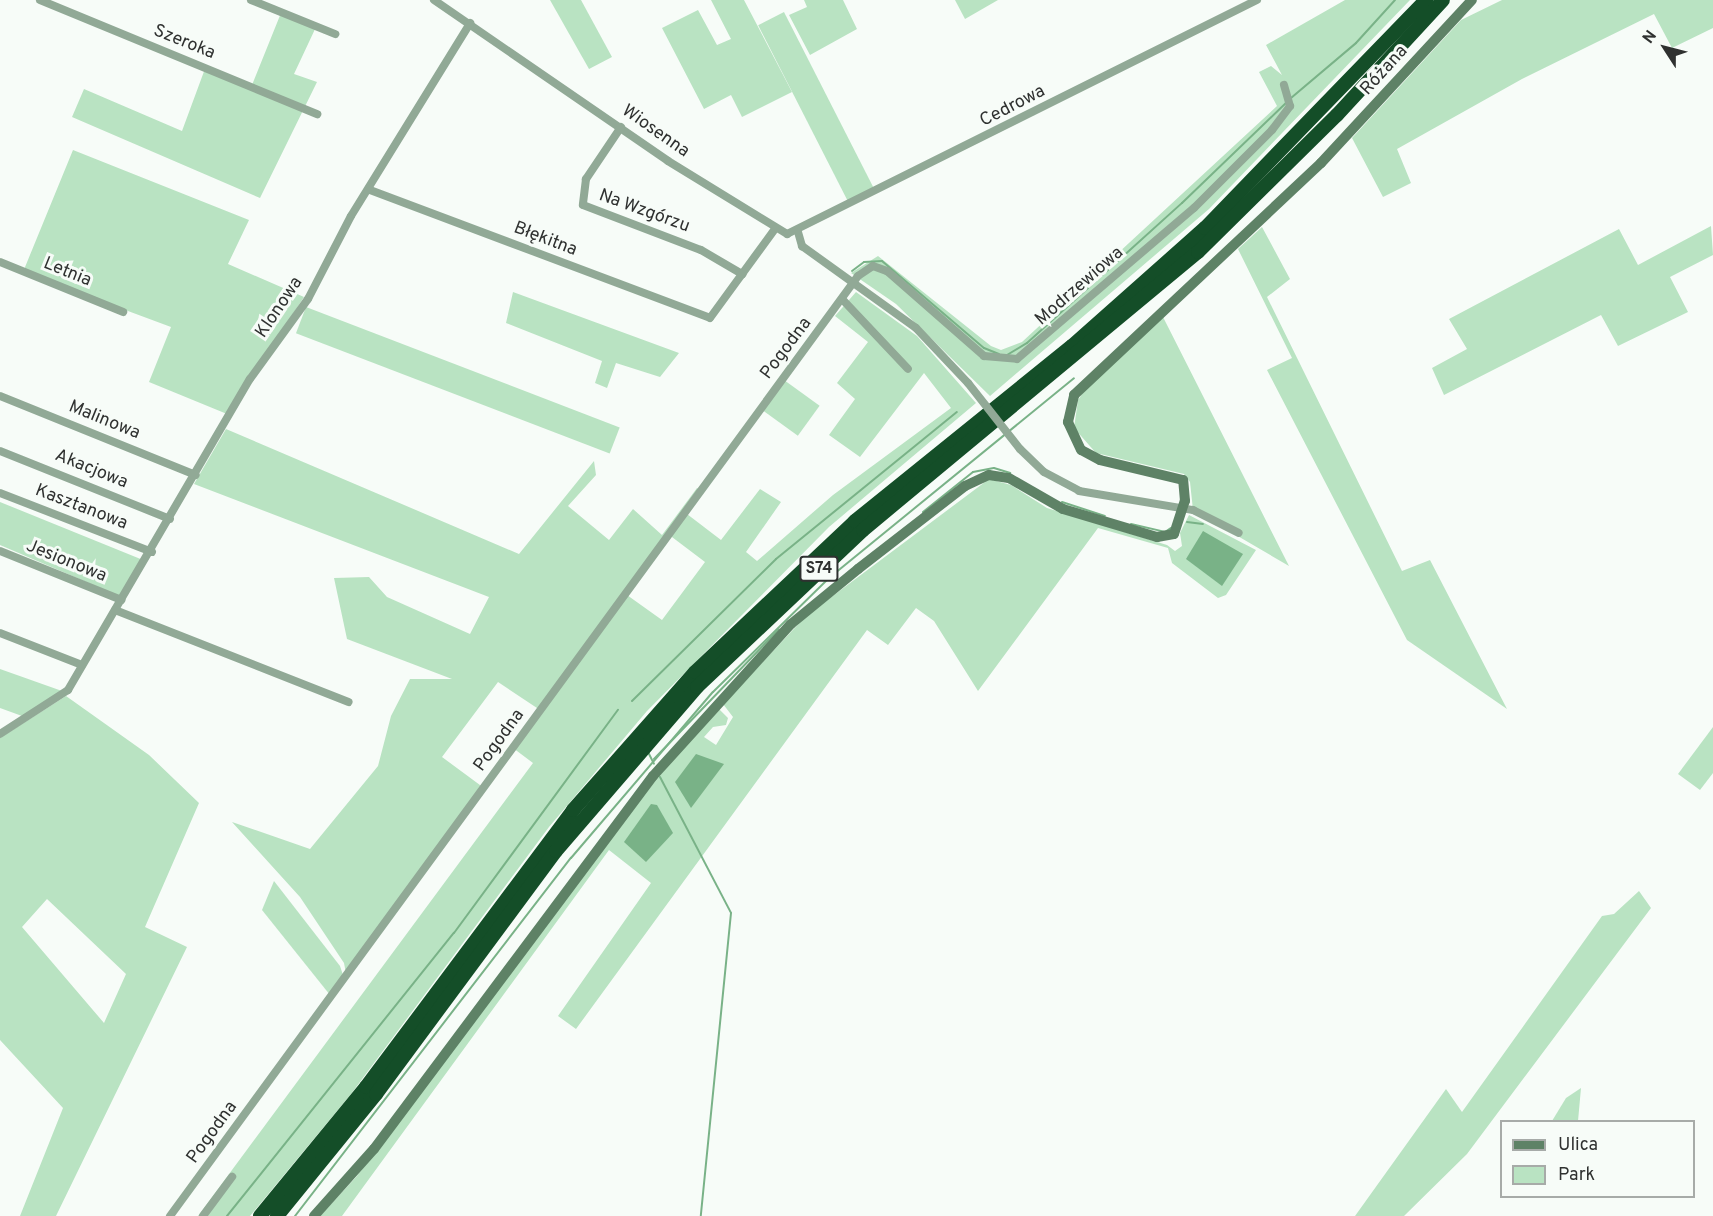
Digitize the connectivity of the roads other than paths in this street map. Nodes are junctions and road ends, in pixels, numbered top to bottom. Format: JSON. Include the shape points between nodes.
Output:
{"nodes":[{"id":1,"x":40,"y":0,"type":"edge"},
{"id":2,"x":251,"y":0,"type":"edge"},
{"id":3,"x":434,"y":0,"type":"edge"},
{"id":4,"x":1257,"y":0,"type":"edge"},
{"id":5,"x":1426,"y":0,"type":"edge"},
{"id":6,"x":1443,"y":0,"type":"edge"},
{"id":7,"x":1472,"y":0,"type":"edge"},
{"id":8,"x":1239,"y":4,"type":"edge"},
{"id":9,"x":470,"y":23,"type":"junction"},
{"id":10,"x":335,"y":34,"type":"dead end"},
{"id":11,"x":1284,"y":85,"type":"dead end"},
{"id":12,"x":317,"y":114,"type":"dead end"},
{"id":13,"x":621,"y":127,"type":"junction"},
{"id":14,"x":370,"y":190,"type":"junction"},
{"id":15,"x":775,"y":229,"type":"junction"},
{"id":16,"x":798,"y":232,"type":"junction"},
{"id":17,"x":0,"y":262,"type":"edge"},
{"id":18,"x":742,"y":274,"type":"junction"},
{"id":19,"x":854,"y":283,"type":"junction"},
{"id":20,"x":842,"y":299,"type":"junction"},
{"id":21,"x":123,"y":312,"type":"dead end"},
{"id":22,"x":908,"y":369,"type":"dead end"},
{"id":23,"x":0,"y":396,"type":"edge"},
{"id":24,"x":0,"y":450,"type":"edge"},
{"id":25,"x":196,"y":475,"type":"junction"},
{"id":26,"x":0,"y":493,"type":"edge"},
{"id":27,"x":1184,"y":508,"type":"junction"},
{"id":28,"x":170,"y":519,"type":"junction"},
{"id":29,"x":1239,"y":534,"type":"dead end"},
{"id":30,"x":0,"y":551,"type":"edge"},
{"id":31,"x":152,"y":552,"type":"junction"},
{"id":32,"x":121,"y":600,"type":"junction"},
{"id":33,"x":115,"y":610,"type":"junction"},
{"id":34,"x":0,"y":633,"type":"edge"},
{"id":35,"x":82,"y":665,"type":"junction"},
{"id":36,"x":348,"y":702,"type":"dead end"},
{"id":37,"x":0,"y":734,"type":"edge"},
{"id":38,"x":232,"y":1177,"type":"dead end"},
{"id":39,"x":170,"y":1216,"type":"edge"},
{"id":40,"x":204,"y":1216,"type":"edge"},
{"id":41,"x":260,"y":1216,"type":"edge"},
{"id":42,"x":277,"y":1216,"type":"edge"},
{"id":43,"x":315,"y":1216,"type":"edge"}],
"edges":[{"from":1,"to":12,"type":"street","name":"Szeroka"},
{"from":2,"to":10,"type":"street"},
{"from":3,"to":9,"type":"street","name":"Wiosenna"},
{"from":4,"to":8,"type":"street","name":"Cedrowa"},
{"from":5,"to":41,"type":"highway","number":"S74","via":[[1205,228],[1072,346],[855,521],[695,672],[573,810],[366,1087]]},
{"from":6,"to":42,"type":"highway","number":"S74","via":[[1337,115],[1198,252],[863,530],[697,687],[556,850],[394,1070]]},
{"from":7,"to":27,"type":"street","name":"Różana","via":[[1321,163],[1086,381],[1070,403],[1069,427],[1081,450],[1100,460],[1178,476],[1186,488]]},
{"from":8,"to":16,"type":"street","name":"Cedrowa"},
{"from":9,"to":13,"type":"street","name":"Wiosenna"},
{"from":9,"to":14,"type":"street","name":"Klonowa"},
{"from":11,"to":19,"type":"street","name":"Modrzewiowa","via":[[1289,99],[1287,115],[1194,208],[1017,359],[984,356],[887,271],[866,268]]},
{"from":13,"to":15,"type":"street","name":"Wiosenna"},
{"from":13,"to":18,"type":"street","name":"Na Wzgórzu","via":[[586,179],[583,205],[701,250]]},
{"from":14,"to":18,"type":"street","name":"Błękitna","via":[[710,318]]},
{"from":14,"to":25,"type":"street","name":"Klonowa"},
{"from":15,"to":16,"type":"street","name":"Wiosenna"},
{"from":15,"to":18,"type":"street"},
{"from":16,"to":19,"type":"street","via":[[802,246]]},
{"from":17,"to":21,"type":"street","name":"Letnia"},
{"from":19,"to":20,"type":"street","name":"Pogodna"},
{"from":19,"to":27,"type":"street","bridge":true,"via":[[916,328],[1044,472],[1079,491]]},
{"from":20,"to":22,"type":"street"},
{"from":20,"to":39,"type":"street","name":"Pogodna"},
{"from":23,"to":25,"type":"street","name":"Malinowa"},
{"from":24,"to":28,"type":"street","name":"Akacjowa"},
{"from":25,"to":28,"type":"street","name":"Klonowa"},
{"from":26,"to":31,"type":"street","name":"Kasztanowa"},
{"from":27,"to":29,"type":"street"},
{"from":27,"to":43,"type":"street","via":[[1174,534],[1157,537],[1063,509],[1005,477],[982,476],[800,615],[653,776],[374,1149]]},
{"from":28,"to":31,"type":"street","name":"Klonowa"},
{"from":30,"to":32,"type":"street","name":"Jesionowa"},
{"from":31,"to":32,"type":"street","name":"Klonowa"},
{"from":32,"to":33,"type":"street","name":"Klonowa"},
{"from":33,"to":35,"type":"street","name":"Klonowa"},
{"from":33,"to":36,"type":"street"},
{"from":34,"to":35,"type":"street"},
{"from":35,"to":37,"type":"street","name":"Klonowa","via":[[68,690]]},
{"from":38,"to":40,"type":"street"}]}
